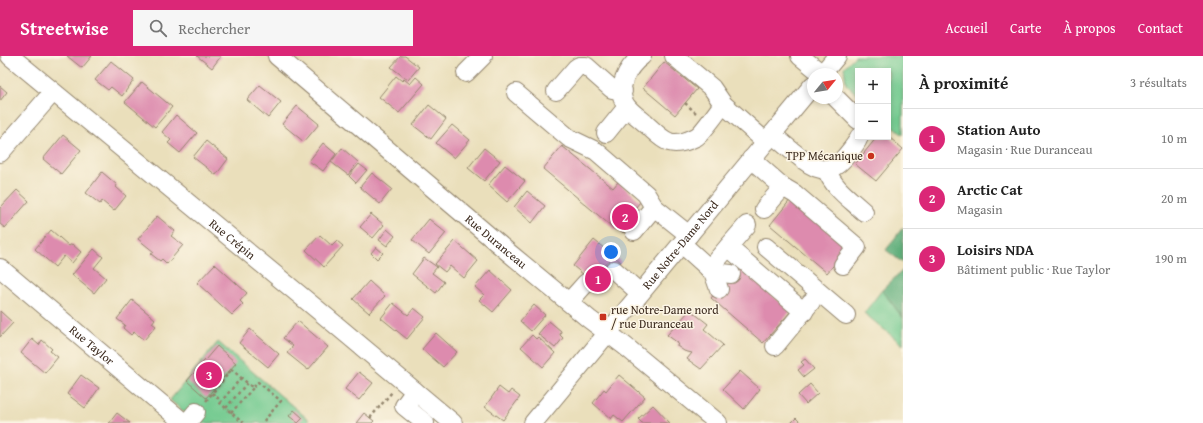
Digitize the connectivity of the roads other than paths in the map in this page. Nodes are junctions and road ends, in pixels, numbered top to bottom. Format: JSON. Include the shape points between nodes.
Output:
{"nodes":[{"id":1,"x":10,"y":56,"type":"edge"},
{"id":2,"x":277,"y":56,"type":"edge"},
{"id":3,"x":483,"y":56,"type":"edge"},
{"id":4,"x":642,"y":56,"type":"edge"},
{"id":5,"x":674,"y":56,"type":"edge"},
{"id":6,"x":800,"y":56,"type":"edge"},
{"id":7,"x":837,"y":56,"type":"edge"},
{"id":8,"x":815,"y":68,"type":"edge"},
{"id":9,"x":827,"y":68,"type":"edge"},
{"id":10,"x":466,"y":73,"type":"dead end"},
{"id":11,"x":556,"y":91,"type":"dead end"},
{"id":12,"x":53,"y":92,"type":"junction"},
{"id":13,"x":807,"y":92,"type":"edge"},
{"id":14,"x":516,"y":93,"type":"dead end"},
{"id":15,"x":625,"y":99,"type":"junction"},
{"id":16,"x":723,"y":104,"type":"junction"},
{"id":17,"x":842,"y":104,"type":"edge"},
{"id":18,"x":855,"y":117,"type":"edge"},
{"id":19,"x":606,"y":133,"type":"dead end"},
{"id":20,"x":769,"y":138,"type":"junction"},
{"id":21,"x":863,"y":140,"type":"edge"},
{"id":22,"x":0,"y":153,"type":"edge"},
{"id":23,"x":751,"y":159,"type":"junction"},
{"id":24,"x":826,"y":169,"type":"junction"},
{"id":25,"x":783,"y":187,"type":"junction"},
{"id":26,"x":654,"y":207,"type":"junction"},
{"id":27,"x":764,"y":210,"type":"dead end"},
{"id":28,"x":864,"y":212,"type":"dead end"},
{"id":29,"x":747,"y":225,"type":"dead end"},
{"id":30,"x":634,"y":231,"type":"dead end"},
{"id":31,"x":685,"y":239,"type":"junction"},
{"id":32,"x":728,"y":247,"type":"junction"},
{"id":33,"x":766,"y":247,"type":"dead end"},
{"id":34,"x":843,"y":265,"type":"dead end"},
{"id":35,"x":0,"y":268,"type":"edge"},
{"id":36,"x":614,"y":270,"type":"dead end"},
{"id":37,"x":731,"y":274,"type":"dead end"},
{"id":38,"x":714,"y":276,"type":"junction"},
{"id":39,"x":586,"y":282,"type":"dead end"},
{"id":40,"x":819,"y":292,"type":"junction"},
{"id":41,"x":640,"y":293,"type":"junction"},
{"id":42,"x":569,"y":302,"type":"junction"},
{"id":43,"x":804,"y":312,"type":"junction"},
{"id":44,"x":846,"y":315,"type":"dead end"},
{"id":45,"x":608,"y":333,"type":"junction"},
{"id":46,"x":775,"y":346,"type":"dead end"},
{"id":47,"x":415,"y":391,"type":"junction"},
{"id":48,"x":193,"y":415,"type":"edge"},
{"id":49,"x":425,"y":423,"type":"edge"},
{"id":50,"x":453,"y":423,"type":"edge"},
{"id":51,"x":533,"y":423,"type":"edge"},
{"id":52,"x":718,"y":423,"type":"edge"}],
"edges":[{"from":1,"to":12,"type":"street","name":"Rue Crépin"},
{"from":2,"to":42,"type":"street","name":"Rue Duranceau"},
{"from":3,"to":10,"type":"street"},
{"from":4,"to":15,"type":"street","via":[[624,77]]},
{"from":5,"to":16,"type":"street","via":[[688,75],[712,88]]},
{"from":6,"to":8,"type":"street"},
{"from":7,"to":9,"type":"street"},
{"from":11,"to":15,"type":"street","via":[[576,68],[586,66]]},
{"from":12,"to":22,"type":"street"},
{"from":12,"to":47,"type":"street","name":"Rue Crépin"},
{"from":13,"to":20,"type":"street","name":"Rue Notre-Dame Nord"},
{"from":14,"to":26,"type":"street","via":[[569,138],[596,151],[646,194]]},
{"from":15,"to":16,"type":"street","via":[[662,137],[676,143],[697,136]]},
{"from":15,"to":19,"type":"street"},
{"from":16,"to":20,"type":"street"},
{"from":17,"to":18,"type":"street"},
{"from":20,"to":23,"type":"street","name":"Rue Notre-Dame Nord"},
{"from":20,"to":24,"type":"street","via":[[807,164]]},
{"from":21,"to":24,"type":"street","via":[[856,144],[837,166]]},
{"from":23,"to":25,"type":"street"},
{"from":23,"to":31,"type":"street","name":"Rue Notre-Dame Nord"},
{"from":24,"to":28,"type":"street","via":[[836,188]]},
{"from":25,"to":27,"type":"street"},
{"from":25,"to":34,"type":"street","via":[[858,246]]},
{"from":26,"to":30,"type":"street"},
{"from":26,"to":31,"type":"street"},
{"from":29,"to":32,"type":"street"},
{"from":31,"to":38,"type":"street"},
{"from":31,"to":41,"type":"street","name":"Rue Notre-Dame Nord"},
{"from":32,"to":38,"type":"street"},
{"from":32,"to":43,"type":"street"},
{"from":33,"to":40,"type":"street"},
{"from":35,"to":48,"type":"street","name":"Rue Taylor"},
{"from":36,"to":41,"type":"street"},
{"from":37,"to":38,"type":"street"},
{"from":39,"to":42,"type":"street"},
{"from":40,"to":43,"type":"street"},
{"from":40,"to":44,"type":"street"},
{"from":41,"to":45,"type":"street","name":"Rue Notre-Dame Nord"},
{"from":42,"to":45,"type":"street","name":"Rue Duranceau"},
{"from":43,"to":46,"type":"street"},
{"from":45,"to":51,"type":"street","name":"Rue Notre-Dame Nord"},
{"from":45,"to":52,"type":"street","name":"Rue Duranceau"},
{"from":47,"to":49,"type":"street","via":[[404,406]]},
{"from":47,"to":50,"type":"street","name":"Rue Crépin"}]}
